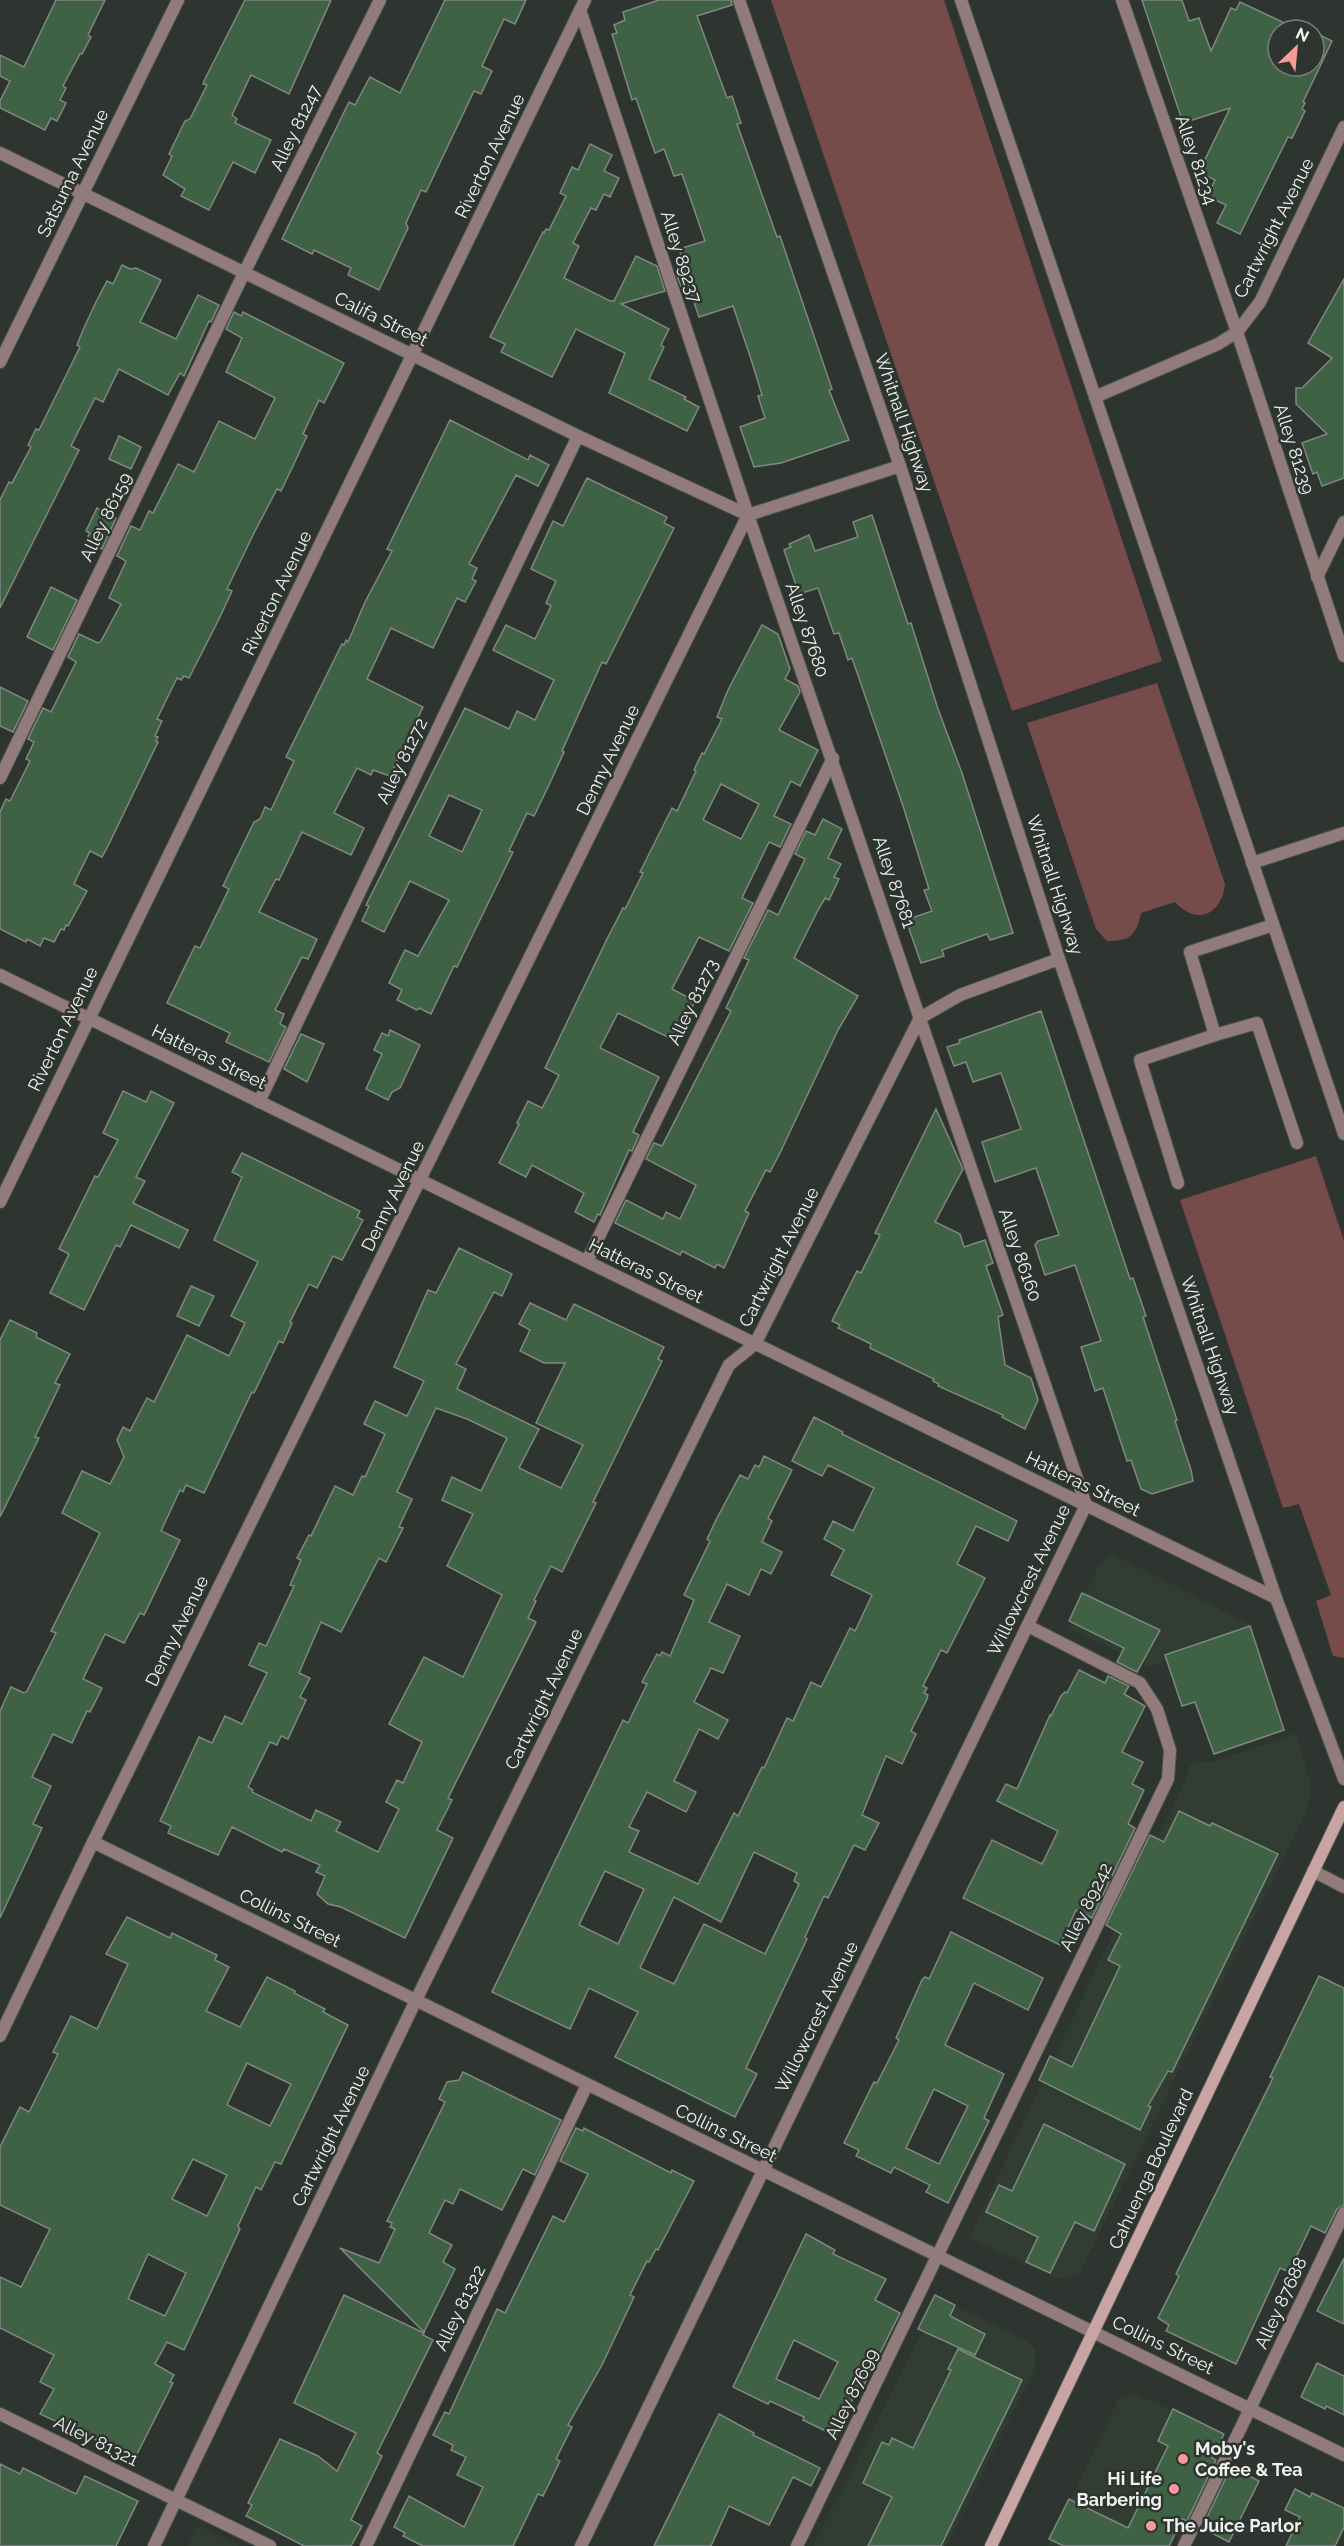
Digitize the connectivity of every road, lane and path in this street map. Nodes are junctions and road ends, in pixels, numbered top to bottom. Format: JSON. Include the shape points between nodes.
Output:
{"nodes":[{"id":1,"x":178,"y":0,"type":"edge"},
{"id":2,"x":380,"y":0,"type":"edge"},
{"id":3,"x":739,"y":0,"type":"edge"},
{"id":4,"x":961,"y":0,"type":"edge"},
{"id":5,"x":1122,"y":0,"type":"edge"},
{"id":6,"x":583,"y":5,"type":"edge"},
{"id":7,"x":1344,"y":127,"type":"edge"},
{"id":8,"x":0,"y":153,"type":"edge"},
{"id":9,"x":83,"y":193,"type":"junction"},
{"id":10,"x":245,"y":271,"type":"junction"},
{"id":11,"x":1237,"y":332,"type":"junction"},
{"id":12,"x":414,"y":356,"type":"junction"},
{"id":13,"x":0,"y":362,"type":"edge"},
{"id":14,"x":1095,"y":397,"type":"junction"},
{"id":15,"x":578,"y":436,"type":"junction"},
{"id":16,"x":900,"y":466,"type":"junction"},
{"id":17,"x":748,"y":515,"type":"junction"},
{"id":18,"x":1344,"y":522,"type":"edge"},
{"id":19,"x":1317,"y":577,"type":"junction"},
{"id":20,"x":1344,"y":656,"type":"edge"},
{"id":21,"x":833,"y":758,"type":"junction"},
{"id":22,"x":0,"y":778,"type":"edge"},
{"id":23,"x":1344,"y":833,"type":"edge"},
{"id":24,"x":1252,"y":863,"type":"junction"},
{"id":25,"x":1273,"y":925,"type":"junction"},
{"id":26,"x":1059,"y":959,"type":"junction"},
{"id":27,"x":0,"y":975,"type":"edge"},
{"id":28,"x":88,"y":1018,"type":"junction"},
{"id":29,"x":921,"y":1018,"type":"junction"},
{"id":30,"x":1215,"y":1035,"type":"junction"},
{"id":31,"x":259,"y":1102,"type":"junction"},
{"id":32,"x":1344,"y":1134,"type":"edge"},
{"id":33,"x":1297,"y":1143,"type":"dead end"},
{"id":34,"x":421,"y":1180,"type":"junction"},
{"id":35,"x":1178,"y":1183,"type":"dead end"},
{"id":36,"x":0,"y":1202,"type":"edge"},
{"id":37,"x":587,"y":1261,"type":"junction"},
{"id":38,"x":755,"y":1344,"type":"junction"},
{"id":39,"x":1086,"y":1505,"type":"junction"},
{"id":40,"x":1276,"y":1598,"type":"junction"},
{"id":41,"x":1028,"y":1626,"type":"junction"},
{"id":42,"x":1344,"y":1779,"type":"edge"},
{"id":43,"x":1344,"y":1807,"type":"edge"},
{"id":44,"x":93,"y":1842,"type":"junction"},
{"id":45,"x":1313,"y":1871,"type":"junction"},
{"id":46,"x":1344,"y":1887,"type":"edge"},
{"id":47,"x":416,"y":2000,"type":"junction"},
{"id":48,"x":0,"y":2036,"type":"edge"},
{"id":49,"x":587,"y":2085,"type":"junction"},
{"id":50,"x":762,"y":2171,"type":"junction"},
{"id":51,"x":1344,"y":2213,"type":"edge"},
{"id":52,"x":938,"y":2257,"type":"junction"},
{"id":53,"x":1094,"y":2332,"type":"junction"},
{"id":54,"x":1251,"y":2408,"type":"junction"},
{"id":55,"x":0,"y":2414,"type":"edge"},
{"id":56,"x":1344,"y":2455,"type":"edge"},
{"id":57,"x":176,"y":2501,"type":"junction"},
{"id":58,"x":154,"y":2546,"type":"edge"},
{"id":59,"x":270,"y":2546,"type":"edge"},
{"id":60,"x":366,"y":2546,"type":"edge"},
{"id":61,"x":581,"y":2546,"type":"edge"},
{"id":62,"x":797,"y":2546,"type":"edge"},
{"id":63,"x":991,"y":2546,"type":"edge"},
{"id":64,"x":1184,"y":2546,"type":"edge"}],
"edges":[{"from":1,"to":9,"type":"street","name":"Satsuma Avenue"},
{"from":2,"to":10,"type":"street","name":"Alley 81247"},
{"from":3,"to":16,"type":"street","name":"Whitnall Highway"},
{"from":4,"to":14,"type":"street"},
{"from":5,"to":11,"type":"street","name":"Alley 81234"},
{"from":6,"to":12,"type":"street","name":"Riverton Avenue"},
{"from":6,"to":17,"type":"street","name":"Alley 89237"},
{"from":7,"to":11,"type":"street","name":"Cartwright Avenue","via":[[1260,302]]},
{"from":8,"to":9,"type":"street","name":"Califa Street"},
{"from":9,"to":10,"type":"street","name":"Califa Street"},
{"from":9,"to":13,"type":"street","name":"Satsuma Avenue"},
{"from":10,"to":12,"type":"street","name":"Califa Street"},
{"from":10,"to":22,"type":"street","name":"Alley 86159"},
{"from":11,"to":14,"type":"street","name":"Cartwright Avenue","via":[[1218,344]]},
{"from":11,"to":19,"type":"street","name":"Alley 81239"},
{"from":12,"to":15,"type":"street","name":"Califa Street"},
{"from":12,"to":28,"type":"street","name":"Riverton Avenue"},
{"from":14,"to":24,"type":"street"},
{"from":15,"to":17,"type":"street","name":"Califa Street"},
{"from":15,"to":31,"type":"street","name":"Alley 81272"},
{"from":16,"to":17,"type":"street"},
{"from":16,"to":26,"type":"street","name":"Whitnall Highway"},
{"from":17,"to":21,"type":"street","name":"Alley 87680"},
{"from":17,"to":34,"type":"street","name":"Denny Avenue"},
{"from":18,"to":19,"type":"street"},
{"from":19,"to":20,"type":"street","name":"Alley 81239"},
{"from":21,"to":29,"type":"street","name":"Alley 87681"},
{"from":21,"to":37,"type":"street","name":"Alley 81273"},
{"from":23,"to":24,"type":"street"},
{"from":24,"to":25,"type":"street"},
{"from":25,"to":30,"type":"street","via":[[1190,952]]},
{"from":25,"to":32,"type":"street"},
{"from":26,"to":29,"type":"street","via":[[960,995]]},
{"from":26,"to":40,"type":"street","name":"Whitnall Highway"},
{"from":27,"to":28,"type":"street","name":"Hatteras Street"},
{"from":28,"to":31,"type":"street","name":"Hatteras Street"},
{"from":28,"to":36,"type":"street","name":"Riverton Avenue"},
{"from":29,"to":38,"type":"street","name":"Cartwright Avenue"},
{"from":29,"to":39,"type":"street","name":"Alley 86160"},
{"from":30,"to":33,"type":"street","via":[[1257,1023]]},
{"from":30,"to":35,"type":"street","via":[[1140,1060]]},
{"from":31,"to":34,"type":"street","name":"Hatteras Street"},
{"from":34,"to":37,"type":"street","name":"Hatteras Street"},
{"from":34,"to":44,"type":"street","name":"Denny Avenue"},
{"from":37,"to":38,"type":"street","name":"Hatteras Street"},
{"from":38,"to":39,"type":"street","name":"Hatteras Street"},
{"from":38,"to":47,"type":"street","name":"Cartwright Avenue","via":[[729,1365]]},
{"from":39,"to":40,"type":"street","name":"Hatteras Street"},
{"from":39,"to":41,"type":"street","name":"Willowcrest Avenue"},
{"from":40,"to":42,"type":"street","name":"Whitnall Highway"},
{"from":41,"to":50,"type":"street","name":"Willowcrest Avenue"},
{"from":41,"to":52,"type":"street","name":"Alley 89242","via":[[1140,1683],[1157,1710],[1170,1750],[1168,1779]]},
{"from":43,"to":45,"type":"main road","name":"Cahuenga Boulevard"},
{"from":44,"to":47,"type":"street","name":"Collins Street"},
{"from":44,"to":48,"type":"street","name":"Denny Avenue"},
{"from":45,"to":46,"type":"street"},
{"from":45,"to":53,"type":"main road","name":"Cahuenga Boulevard"},
{"from":47,"to":49,"type":"street","name":"Collins Street"},
{"from":47,"to":57,"type":"street","name":"Cartwright Avenue"},
{"from":49,"to":50,"type":"street","name":"Collins Street"},
{"from":49,"to":60,"type":"street","name":"Alley 81322"},
{"from":50,"to":52,"type":"street","name":"Collins Street"},
{"from":50,"to":61,"type":"street","name":"Willowcrest Avenue"},
{"from":51,"to":54,"type":"street","name":"Alley 87688"},
{"from":52,"to":53,"type":"street","name":"Collins Street"},
{"from":52,"to":62,"type":"street","name":"Alley 87699"},
{"from":53,"to":54,"type":"street","name":"Collins Street"},
{"from":53,"to":63,"type":"main road","name":"Cahuenga Boulevard"},
{"from":54,"to":56,"type":"street","name":"Collins Street"},
{"from":54,"to":64,"type":"street","name":"Alley 87688"},
{"from":55,"to":57,"type":"street","name":"Alley 81321"},
{"from":57,"to":58,"type":"street","name":"Cartwright Avenue"},
{"from":57,"to":59,"type":"street","name":"Alley 81321"}]}
